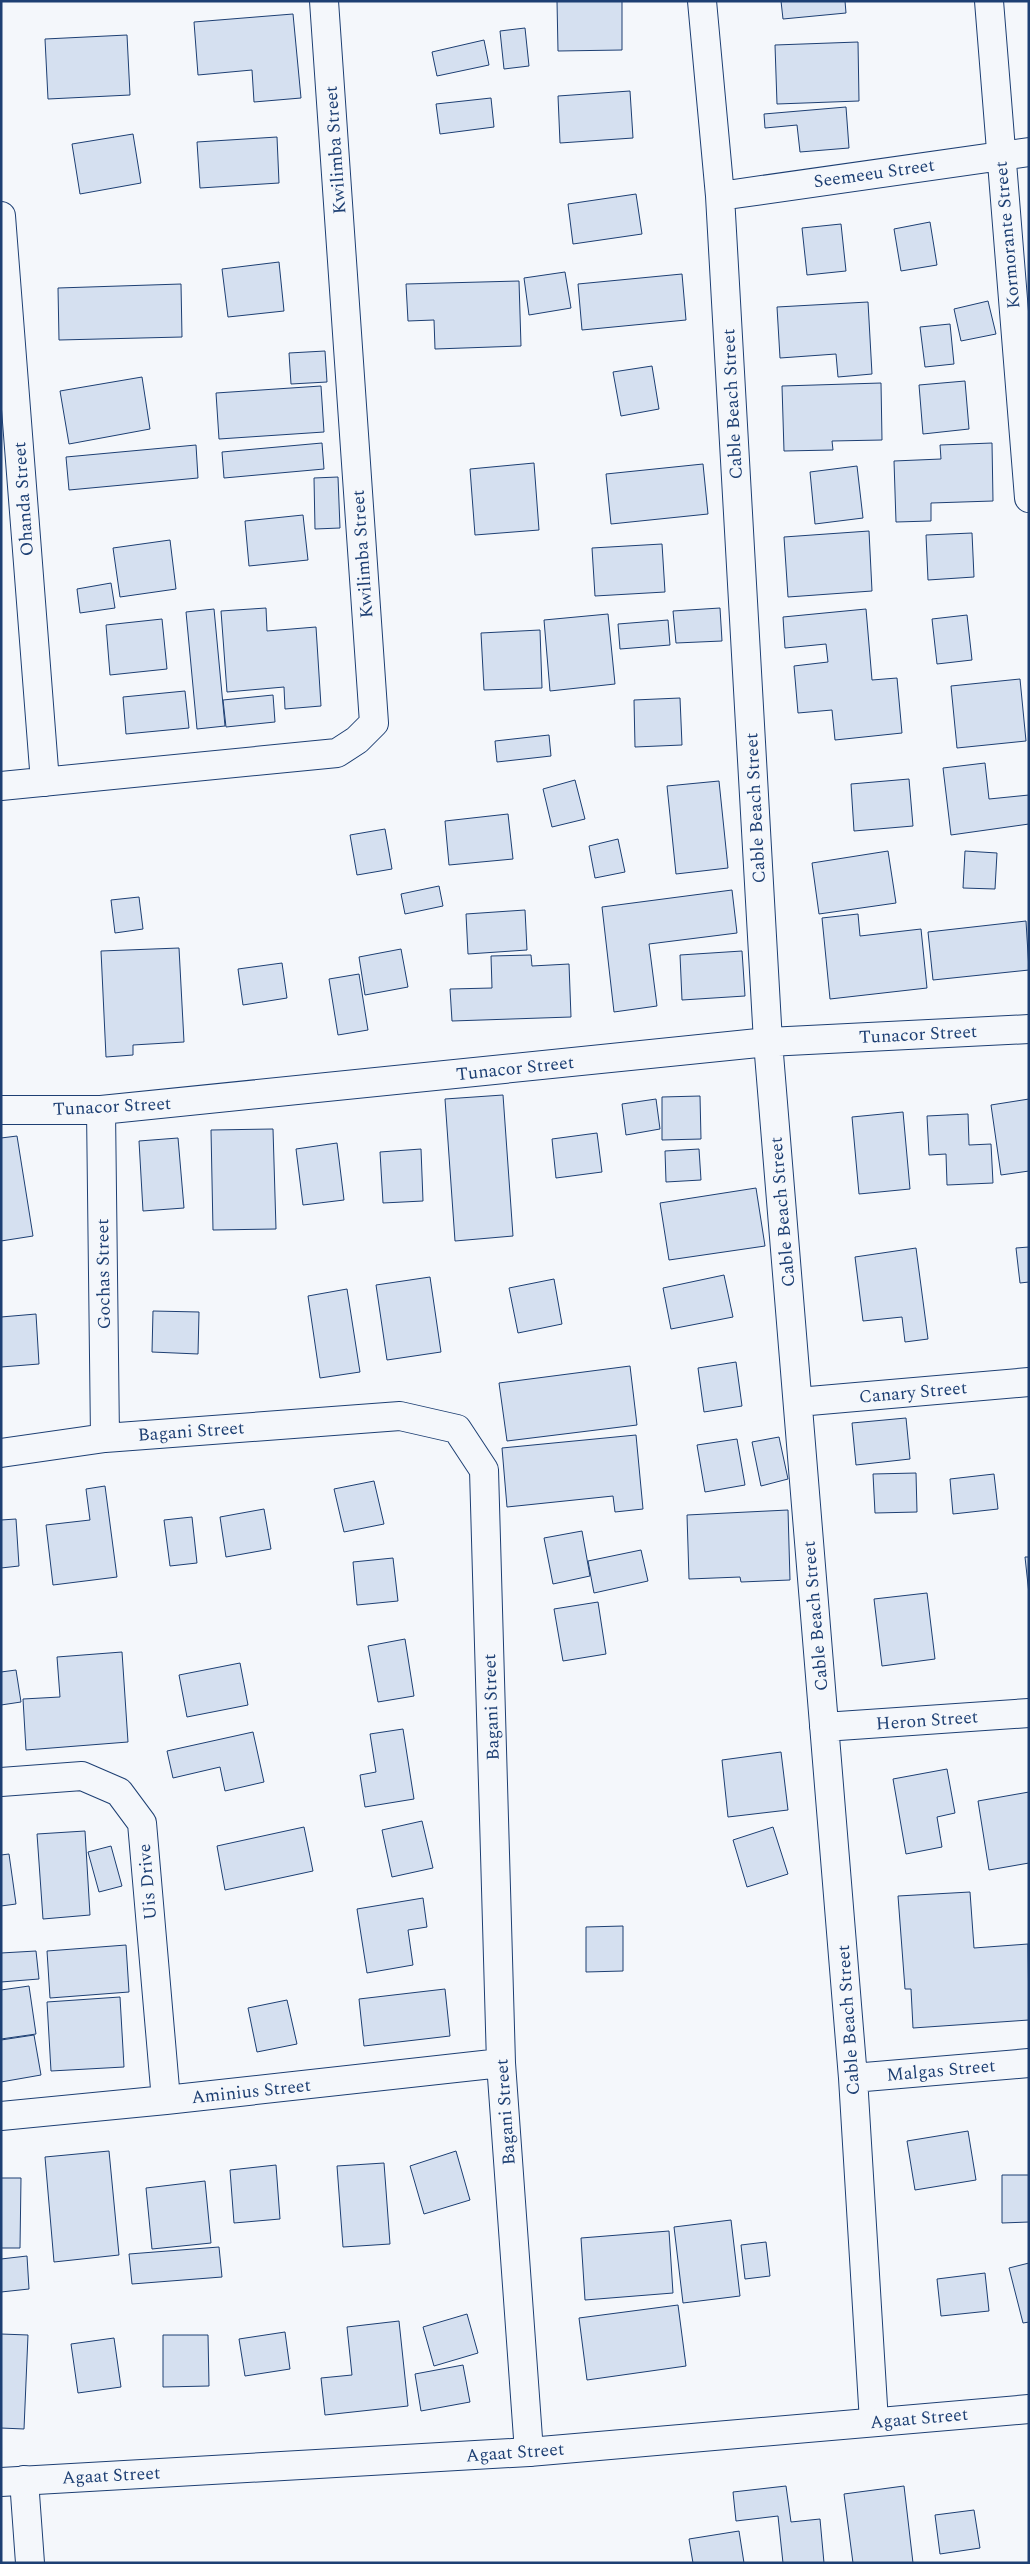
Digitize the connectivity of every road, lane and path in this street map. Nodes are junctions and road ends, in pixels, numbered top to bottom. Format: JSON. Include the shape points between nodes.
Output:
{"nodes":[{"id":1,"x":324,"y":1,"type":"edge"},
{"id":2,"x":702,"y":1,"type":"edge"},
{"id":3,"x":989,"y":1,"type":"edge"},
{"id":4,"x":1029,"y":152,"type":"edge"},
{"id":5,"x":1000,"y":155,"type":"junction"},
{"id":6,"x":720,"y":196,"type":"junction"},
{"id":7,"x":1,"y":216,"type":"edge"},
{"id":8,"x":1029,"y":498,"type":"edge"},
{"id":9,"x":45,"y":782,"type":"junction"},
{"id":10,"x":1,"y":786,"type":"edge"},
{"id":11,"x":1029,"y":1029,"type":"edge"},
{"id":12,"x":768,"y":1042,"type":"junction"},
{"id":13,"x":1,"y":1110,"type":"edge"},
{"id":14,"x":100,"y":1110,"type":"junction"},
{"id":15,"x":1029,"y":1382,"type":"edge"},
{"id":16,"x":798,"y":1402,"type":"junction"},
{"id":17,"x":105,"y":1438,"type":"junction"},
{"id":18,"x":1,"y":1453,"type":"edge"},
{"id":19,"x":1029,"y":1713,"type":"edge"},
{"id":20,"x":824,"y":1727,"type":"junction"},
{"id":21,"x":1,"y":1782,"type":"edge"},
{"id":22,"x":501,"y":2063,"type":"junction"},
{"id":23,"x":1029,"y":2063,"type":"edge"},
{"id":24,"x":853,"y":2078,"type":"junction"},
{"id":25,"x":166,"y":2100,"type":"junction"},
{"id":26,"x":1,"y":2116,"type":"edge"},
{"id":27,"x":1029,"y":2409,"type":"edge"},
{"id":28,"x":874,"y":2422,"type":"junction"},
{"id":29,"x":529,"y":2452,"type":"junction"},
{"id":30,"x":13,"y":2481,"type":"edge"},
{"id":31,"x":30,"y":2563,"type":"edge"}],
"edges":[{"from":1,"to":9,"type":"street","name":"Kwilimba Street","via":[[374,723],[337,753]]},
{"from":2,"to":6,"type":"street","name":"Cable Beach Street"},
{"from":3,"to":5,"type":"street","name":"Kormorante Street"},
{"from":4,"to":5,"type":"street","name":"Seemeeu Street"},
{"from":5,"to":6,"type":"street","name":"Seemeeu Street"},
{"from":5,"to":8,"type":"street","name":"Kormorante Street"},
{"from":6,"to":12,"type":"street","name":"Cable Beach Street"},
{"from":7,"to":9,"type":"street","name":"Ohanda Street"},
{"from":9,"to":10,"type":"street","name":"Kwilimba Street"},
{"from":11,"to":12,"type":"street","name":"Tunacor Street"},
{"from":12,"to":14,"type":"street","name":"Tunacor Street"},
{"from":12,"to":16,"type":"street","name":"Cable Beach Street"},
{"from":13,"to":14,"type":"street","name":"Tunacor Street"},
{"from":14,"to":17,"type":"street","name":"Gochas Street"},
{"from":15,"to":16,"type":"street","name":"Canary Street"},
{"from":16,"to":20,"type":"street","name":"Cable Beach Street"},
{"from":17,"to":18,"type":"street","name":"Bagani Street"},
{"from":17,"to":22,"type":"street","name":"Bagani Street","via":[[400,1416],[457,1428],[484,1470]]},
{"from":19,"to":20,"type":"street","name":"Heron Street"},
{"from":20,"to":24,"type":"street","name":"Cable Beach Street"},
{"from":21,"to":25,"type":"street","name":"Uis Drive","via":[[82,1776],[119,1792],[142,1824]]},
{"from":22,"to":25,"type":"street","name":"Aminius Street"},
{"from":22,"to":29,"type":"street","name":"Bagani Street"},
{"from":23,"to":24,"type":"street","name":"Malgas Street"},
{"from":24,"to":28,"type":"street","name":"Cable Beach Street"},
{"from":25,"to":26,"type":"street","name":"Aminius Street"},
{"from":27,"to":28,"type":"street","name":"Agaat Street"},
{"from":28,"to":29,"type":"street","name":"Agaat Street"},
{"from":29,"to":30,"type":"street","name":"Agaat Street"},
{"from":30,"to":31,"type":"street"}]}
